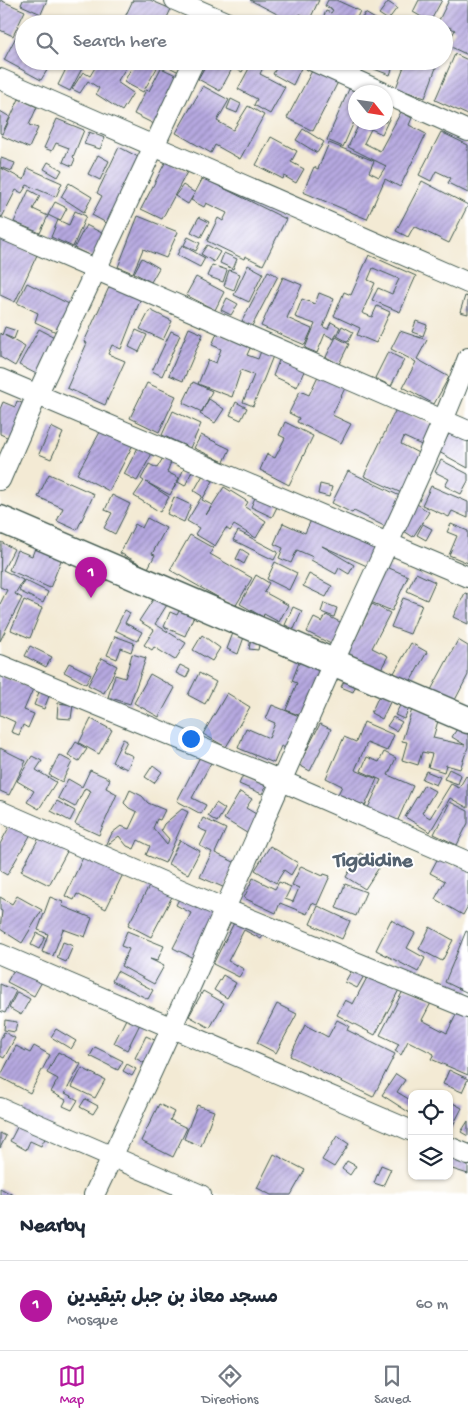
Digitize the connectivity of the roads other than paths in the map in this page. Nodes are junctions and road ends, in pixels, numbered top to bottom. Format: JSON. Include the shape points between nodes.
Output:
{"nodes":[{"id":1,"x":175,"y":0,"type":"edge"},
{"id":2,"x":216,"y":15,"type":"edge"},
{"id":3,"x":190,"y":70,"type":"edge"},
{"id":4,"x":333,"y":70,"type":"edge"},
{"id":5,"x":0,"y":79,"type":"edge"},
{"id":6,"x":366,"y":85,"type":"edge"},
{"id":7,"x":393,"y":97,"type":"edge"},
{"id":8,"x":468,"y":131,"type":"edge"},
{"id":9,"x":155,"y":148,"type":"junction"},
{"id":10,"x":0,"y":228,"type":"edge"},
{"id":11,"x":97,"y":271,"type":"junction"},
{"id":12,"x":468,"y":283,"type":"edge"},
{"id":13,"x":468,"y":358,"type":"edge"},
{"id":14,"x":0,"y":379,"type":"edge"},
{"id":15,"x":37,"y":395,"type":"junction"},
{"id":16,"x":444,"y":421,"type":"junction"},
{"id":17,"x":468,"y":431,"type":"edge"},
{"id":18,"x":0,"y":480,"type":"edge"},
{"id":19,"x":0,"y":520,"type":"edge"},
{"id":20,"x":388,"y":542,"type":"junction"},
{"id":21,"x":468,"y":577,"type":"edge"},
{"id":22,"x":334,"y":662,"type":"junction"},
{"id":23,"x":0,"y":665,"type":"edge"},
{"id":24,"x":468,"y":720,"type":"edge"},
{"id":25,"x":282,"y":781,"type":"junction"},
{"id":26,"x":0,"y":811,"type":"edge"},
{"id":27,"x":468,"y":862,"type":"edge"},
{"id":28,"x":225,"y":909,"type":"junction"},
{"id":29,"x":0,"y":954,"type":"edge"},
{"id":30,"x":468,"y":1008,"type":"edge"},
{"id":31,"x":172,"y":1029,"type":"junction"},
{"id":32,"x":0,"y":1108,"type":"edge"},
{"id":33,"x":408,"y":1129,"type":"edge"},
{"id":34,"x":453,"y":1149,"type":"edge"},
{"id":35,"x":468,"y":1155,"type":"edge"},
{"id":36,"x":112,"y":1157,"type":"junction"},
{"id":37,"x":94,"y":1195,"type":"edge"},
{"id":38,"x":201,"y":1195,"type":"edge"}],
"edges":[{"from":1,"to":2,"type":"street"},
{"from":3,"to":9,"type":"street"},
{"from":4,"to":6,"type":"street"},
{"from":5,"to":9,"type":"street"},
{"from":7,"to":8,"type":"street"},
{"from":9,"to":11,"type":"street"},
{"from":9,"to":12,"type":"street"},
{"from":10,"to":11,"type":"street"},
{"from":11,"to":15,"type":"street"},
{"from":11,"to":16,"type":"street"},
{"from":13,"to":16,"type":"street"},
{"from":14,"to":15,"type":"street"},
{"from":15,"to":18,"type":"street"},
{"from":15,"to":20,"type":"street"},
{"from":16,"to":17,"type":"street"},
{"from":16,"to":20,"type":"street"},
{"from":19,"to":22,"type":"street"},
{"from":20,"to":21,"type":"street"},
{"from":20,"to":22,"type":"street"},
{"from":22,"to":24,"type":"street"},
{"from":22,"to":25,"type":"street"},
{"from":23,"to":25,"type":"street"},
{"from":25,"to":27,"type":"street"},
{"from":25,"to":28,"type":"street"},
{"from":26,"to":28,"type":"street"},
{"from":28,"to":30,"type":"street"},
{"from":28,"to":31,"type":"street"},
{"from":29,"to":31,"type":"street"},
{"from":31,"to":33,"type":"street"},
{"from":31,"to":36,"type":"street"},
{"from":32,"to":36,"type":"street"},
{"from":34,"to":35,"type":"street"},
{"from":36,"to":37,"type":"street"},
{"from":36,"to":38,"type":"street"}]}
